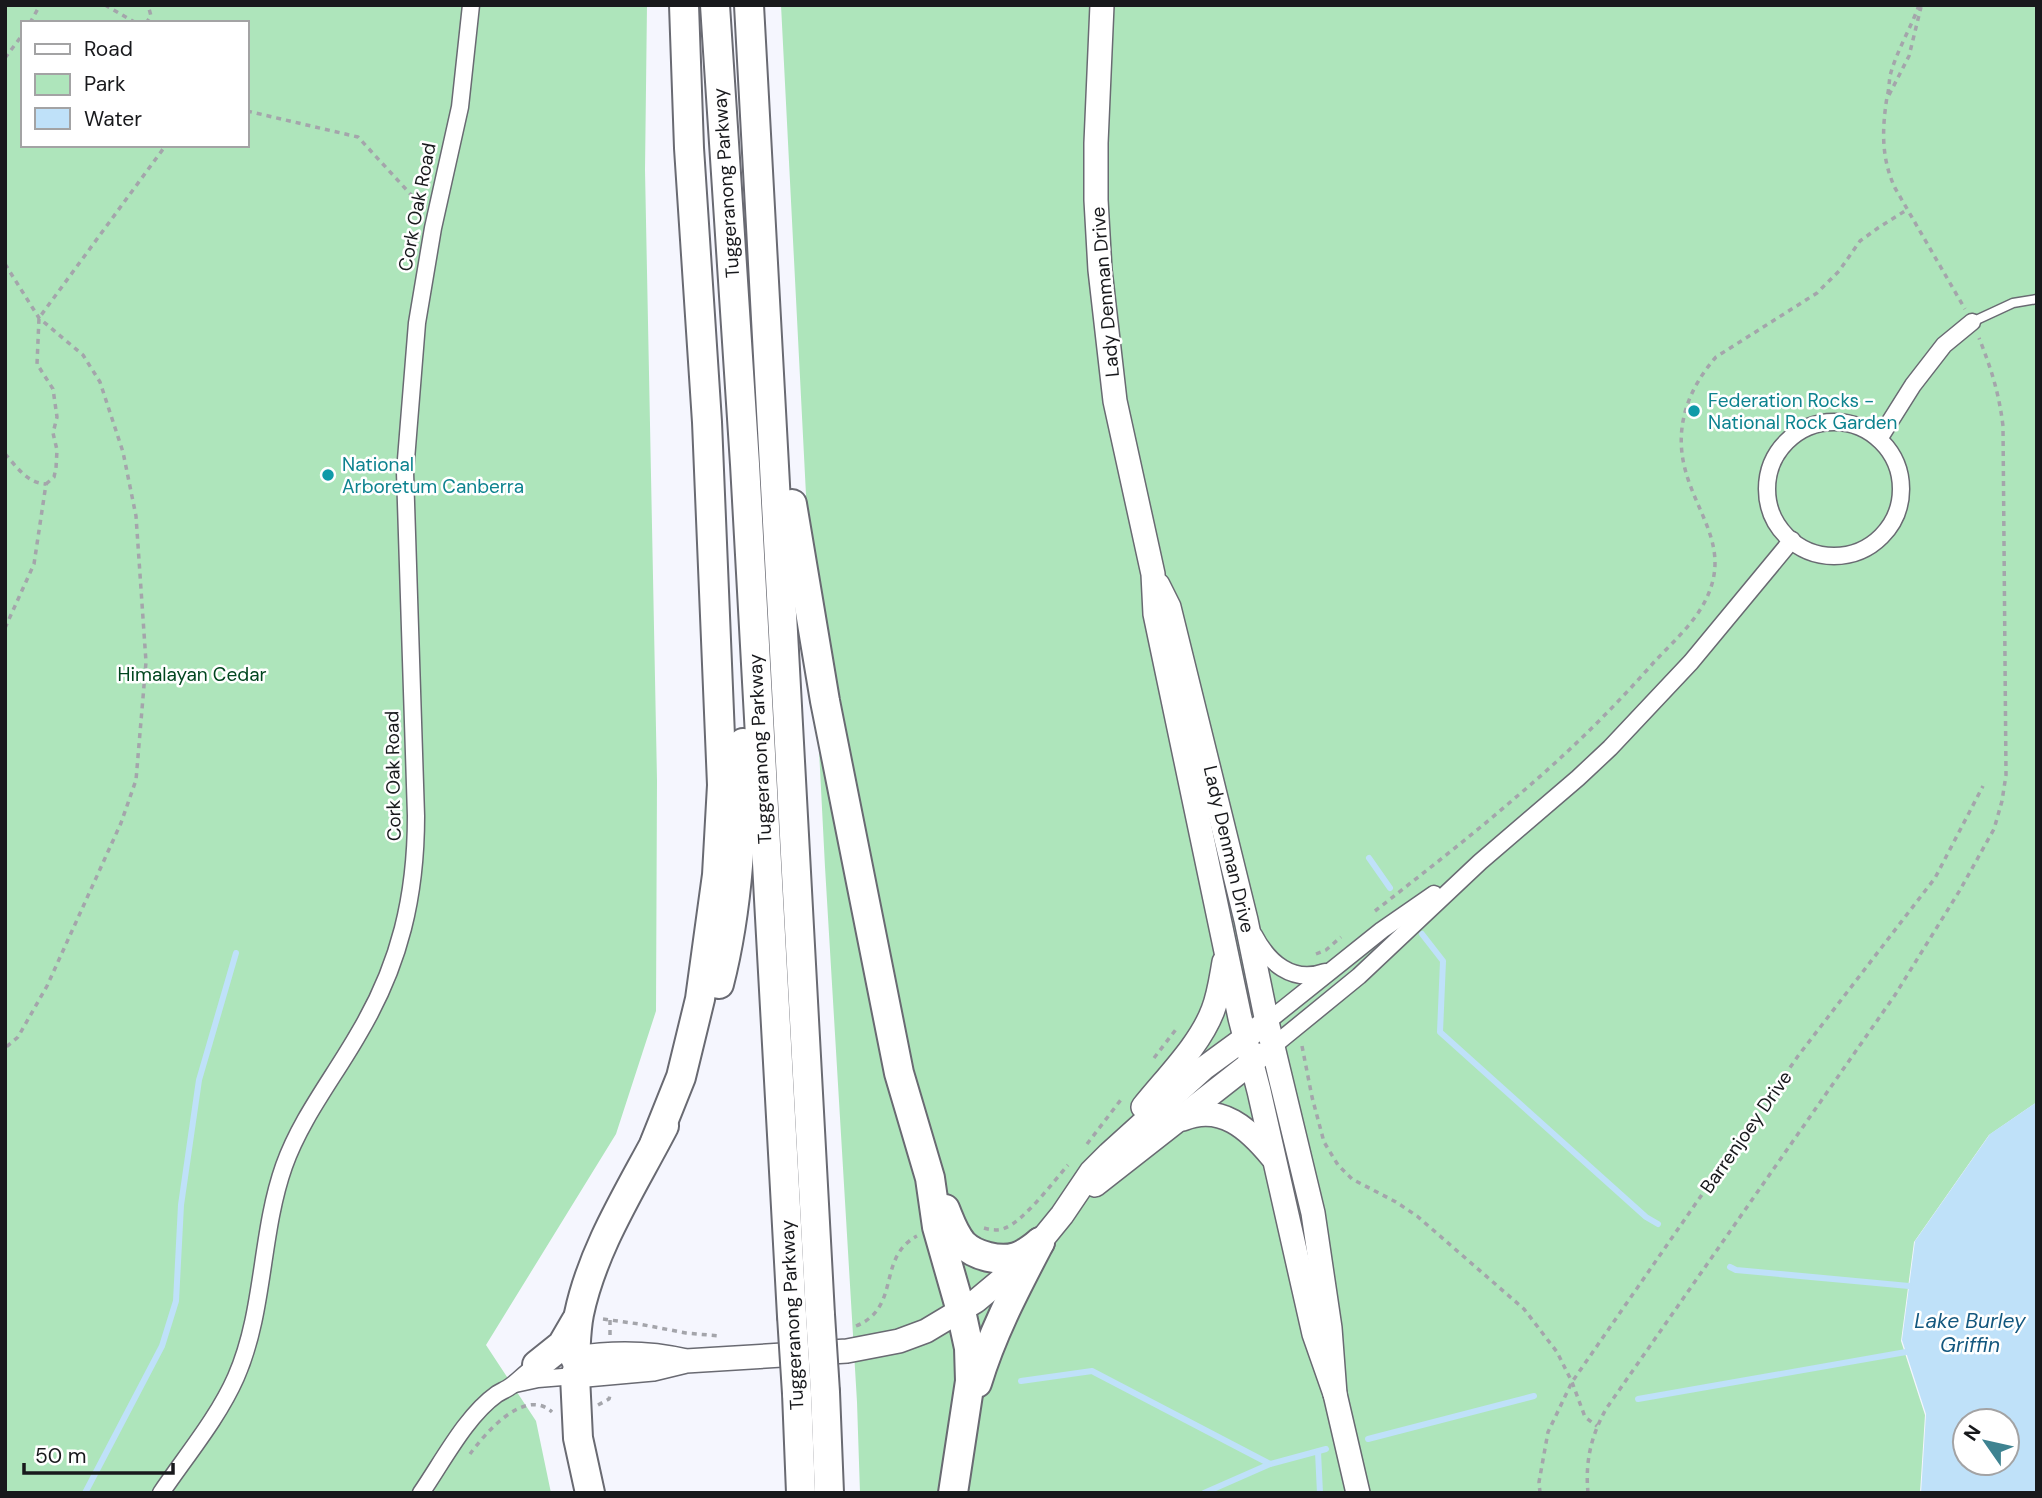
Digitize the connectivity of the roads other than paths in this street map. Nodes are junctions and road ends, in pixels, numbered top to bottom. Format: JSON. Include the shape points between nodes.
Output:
{"nodes":[{"id":1,"x":471,"y":5,"type":"edge"},
{"id":2,"x":684,"y":5,"type":"edge"},
{"id":3,"x":715,"y":5,"type":"edge"},
{"id":4,"x":749,"y":5,"type":"edge"},
{"id":5,"x":1102,"y":5,"type":"edge"},
{"id":6,"x":2037,"y":299,"type":"edge"},
{"id":7,"x":1972,"y":322,"type":"joint"},
{"id":8,"x":767,"y":342,"type":"junction"},
{"id":9,"x":1879,"y":439,"type":"junction"},
{"id":10,"x":745,"y":464,"type":"junction"},
{"id":11,"x":1792,"y":540,"type":"junction"},
{"id":12,"x":1153,"y":574,"type":"junction"},
{"id":13,"x":1480,"y":862,"type":"junction"},
{"id":14,"x":1246,"y":920,"type":"junction"},
{"id":15,"x":1226,"y":949,"type":"junction"},
{"id":16,"x":1335,"y":967,"type":"junction"},
{"id":17,"x":1266,"y":1022,"type":"junction"},
{"id":18,"x":1245,"y":1038,"type":"junction"},
{"id":19,"x":1272,"y":1047,"type":"junction"},
{"id":20,"x":1252,"y":1063,"type":"junction"},
{"id":21,"x":1178,"y":1122,"type":"junction"},
{"id":22,"x":655,"y":1142,"type":"junction"},
{"id":23,"x":1274,"y":1159,"type":"junction"},
{"id":24,"x":1091,"y":1172,"type":"junction"},
{"id":25,"x":930,"y":1178,"type":"junction"},
{"id":26,"x":1062,"y":1215,"type":"junction"},
{"id":27,"x":1040,"y":1242,"type":"junction"},
{"id":28,"x":961,"y":1311,"type":"junction"},
{"id":29,"x":579,"y":1316,"type":"junction"},
{"id":30,"x":537,"y":1365,"type":"junction"},
{"id":31,"x":575,"y":1367,"type":"junction"},
{"id":32,"x":513,"y":1384,"type":"junction"},
{"id":33,"x":811,"y":1393,"type":"junction"},
{"id":34,"x":1335,"y":1394,"type":"junction"},
{"id":35,"x":961,"y":1440,"type":"junction"},
{"id":36,"x":161,"y":1493,"type":"edge"},
{"id":37,"x":421,"y":1493,"type":"edge"},
{"id":38,"x":590,"y":1493,"type":"edge"},
{"id":39,"x":801,"y":1493,"type":"edge"},
{"id":40,"x":829,"y":1493,"type":"edge"},
{"id":41,"x":953,"y":1493,"type":"edge"},
{"id":42,"x":1358,"y":1493,"type":"edge"}],
"edges":[{"from":1,"to":36,"type":"street","name":"Cork Oak Road","via":[[460,107],[417,323],[405,472],[416,816],[408,914],[387,981],[306,1119],[284,1167],[254,1317],[236,1378]]},
{"from":2,"to":22,"type":"highway","via":[[722,785],[717,876],[700,999],[681,1077]]},
{"from":3,"to":10,"type":"highway","name":"Tuggeranong Parkway"},
{"from":4,"to":8,"type":"highway","name":"Tuggeranong Parkway"},
{"from":5,"to":12,"type":"street","name":"Lady Denman Drive","via":[[1096,143],[1100,270],[1115,401]]},
{"from":6,"to":7,"type":"lane","via":[[2012,303]]},
{"from":7,"to":9,"type":"street","via":[[1944,345]]},
{"from":8,"to":25,"type":"highway","via":[[828,714],[899,1073]]},
{"from":8,"to":33,"type":"highway","name":"Tuggeranong Parkway","bridge":true,"via":[[820,1315]]},
{"from":9,"to":11,"type":"street","via":[[1893,458],[1901,493],[1895,516],[1881,536],[1861,550],[1838,555],[1814,552]]},
{"from":9,"to":11,"type":"street","via":[[1849,423],[1826,422],[1786,442],[1773,460],[1767,494],[1778,525]]},
{"from":10,"to":22,"type":"highway","via":[[742,814],[735,896],[726,957],[704,1036]]},
{"from":10,"to":33,"type":"highway","name":"Tuggeranong Parkway","bridge":true,"via":[[792,1316]]},
{"from":11,"to":13,"type":"street","via":[[1645,712],[1578,778]]},
{"from":12,"to":14,"type":"street","name":"Lady Denman Drive","via":[[1169,607]]},
{"from":12,"to":15,"type":"street","name":"Lady Denman Drive","via":[[1155,614]]},
{"from":13,"to":16,"type":"street"},
{"from":13,"to":19,"type":"street","via":[[1359,976]]},
{"from":14,"to":16,"type":"street","via":[[1268,958],[1279,967],[1314,976]]},
{"from":14,"to":17,"type":"street","name":"Lady Denman Drive"},
{"from":15,"to":18,"type":"street","name":"Lady Denman Drive"},
{"from":15,"to":24,"type":"street","via":[[1218,996],[1203,1030]]},
{"from":16,"to":17,"type":"street"},
{"from":17,"to":18,"type":"street"},
{"from":17,"to":19,"type":"street","name":"Lady Denman Drive"},
{"from":18,"to":20,"type":"street","name":"Lady Denman Drive"},
{"from":18,"to":24,"type":"street","via":[[1169,1097]]},
{"from":19,"to":20,"type":"street"},
{"from":19,"to":34,"type":"street","name":"Lady Denman Drive","via":[[1313,1213]]},
{"from":20,"to":21,"type":"street"},
{"from":20,"to":23,"type":"street","name":"Lady Denman Drive"},
{"from":21,"to":23,"type":"street","via":[[1201,1114],[1231,1121],[1249,1131]]},
{"from":21,"to":26,"type":"street"},
{"from":22,"to":29,"type":"highway","via":[[593,1267]]},
{"from":23,"to":34,"type":"street","name":"Lady Denman Drive","via":[[1314,1334]]},
{"from":24,"to":26,"type":"street"},
{"from":25,"to":27,"type":"highway","via":[[957,1235],[974,1251],[1010,1258]]},
{"from":25,"to":28,"type":"highway","via":[[937,1227]]},
{"from":26,"to":27,"type":"street"},
{"from":27,"to":28,"type":"street"},
{"from":27,"to":35,"type":"highway","via":[[984,1360]]},
{"from":28,"to":31,"type":"street","via":[[912,1337],[869,1348],[686,1361],[653,1369]]},
{"from":28,"to":35,"type":"highway","via":[[970,1360]]},
{"from":29,"to":30,"type":"highway","via":[[562,1345]]},
{"from":29,"to":31,"type":"highway"},
{"from":30,"to":31,"type":"street"},
{"from":30,"to":32,"type":"street"},
{"from":31,"to":32,"type":"street"},
{"from":31,"to":38,"type":"highway","via":[[575,1409]]},
{"from":32,"to":37,"type":"street","via":[[472,1419]]},
{"from":33,"to":39,"type":"highway","name":"Tuggeranong Parkway"},
{"from":33,"to":40,"type":"highway","name":"Tuggeranong Parkway"},
{"from":34,"to":42,"type":"street","name":"Lady Denman Drive"},
{"from":35,"to":41,"type":"highway"}]}
